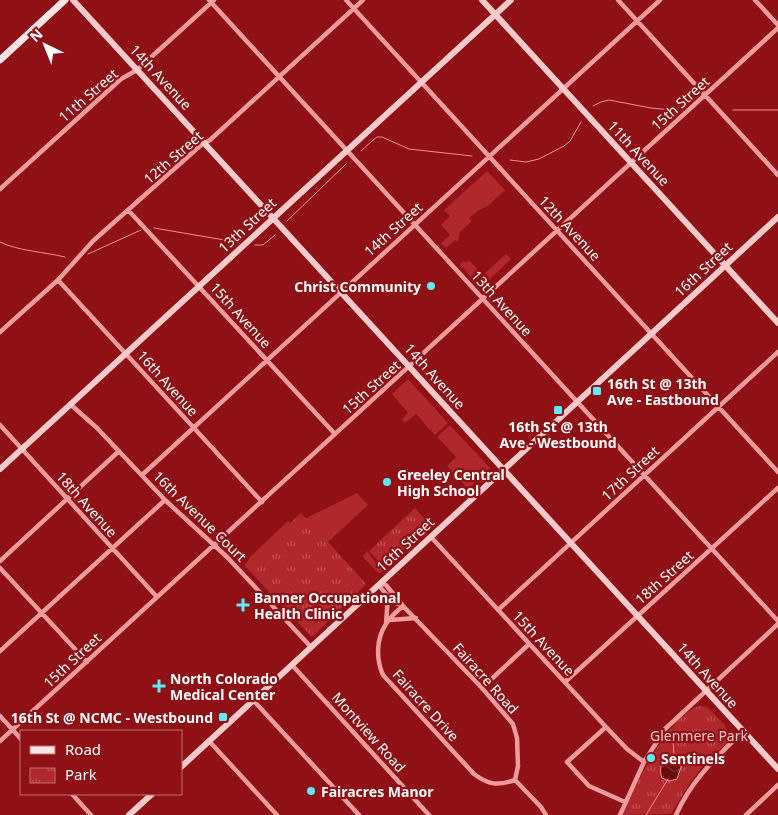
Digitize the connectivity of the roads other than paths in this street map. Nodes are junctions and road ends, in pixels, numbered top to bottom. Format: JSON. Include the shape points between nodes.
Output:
{"nodes":[{"id":1,"x":65,"y":0,"type":"edge"},
{"id":2,"x":73,"y":0,"type":"edge"},
{"id":3,"x":346,"y":0,"type":"edge"},
{"id":4,"x":363,"y":0,"type":"edge"},
{"id":5,"x":482,"y":0,"type":"edge"},
{"id":6,"x":511,"y":0,"type":"edge"},
{"id":7,"x":618,"y":0,"type":"edge"},
{"id":8,"x":660,"y":0,"type":"edge"},
{"id":9,"x":755,"y":0,"type":"edge"},
{"id":10,"x":212,"y":1,"type":"edge"},
{"id":11,"x":353,"y":8,"type":"junction"},
{"id":12,"x":495,"y":14,"type":"junction"},
{"id":13,"x":637,"y":21,"type":"junction"},
{"id":14,"x":778,"y":27,"type":"edge"},
{"id":15,"x":0,"y":60,"type":"edge"},
{"id":16,"x":137,"y":70,"type":"junction"},
{"id":17,"x":279,"y":76,"type":"junction"},
{"id":18,"x":421,"y":82,"type":"junction"},
{"id":19,"x":564,"y":88,"type":"junction"},
{"id":20,"x":705,"y":95,"type":"junction"},
{"id":21,"x":205,"y":144,"type":"junction"},
{"id":22,"x":347,"y":150,"type":"junction"},
{"id":23,"x":489,"y":157,"type":"junction"},
{"id":24,"x":631,"y":163,"type":"junction"},
{"id":25,"x":778,"y":175,"type":"edge"},
{"id":26,"x":0,"y":189,"type":"edge"},
{"id":27,"x":129,"y":211,"type":"junction"},
{"id":28,"x":778,"y":217,"type":"edge"},
{"id":29,"x":273,"y":218,"type":"junction"},
{"id":30,"x":415,"y":224,"type":"junction"},
{"id":31,"x":557,"y":231,"type":"junction"},
{"id":32,"x":726,"y":265,"type":"junction"},
{"id":33,"x":58,"y":280,"type":"junction"},
{"id":34,"x":199,"y":286,"type":"junction"},
{"id":35,"x":341,"y":292,"type":"junction"},
{"id":36,"x":483,"y":299,"type":"junction"},
{"id":37,"x":778,"y":323,"type":"edge"},
{"id":38,"x":0,"y":332,"type":"edge"},
{"id":39,"x":651,"y":334,"type":"junction"},
{"id":40,"x":778,"y":352,"type":"edge"},
{"id":41,"x":126,"y":354,"type":"junction"},
{"id":42,"x":267,"y":360,"type":"junction"},
{"id":43,"x":409,"y":367,"type":"junction"},
{"id":44,"x":577,"y":402,"type":"junction"},
{"id":45,"x":70,"y":404,"type":"junction"},
{"id":46,"x":719,"y":407,"type":"junction"},
{"id":47,"x":0,"y":425,"type":"edge"},
{"id":48,"x":194,"y":428,"type":"junction"},
{"id":49,"x":335,"y":434,"type":"junction"},
{"id":50,"x":22,"y":449,"type":"junction"},
{"id":51,"x":120,"y":451,"type":"junction"},
{"id":52,"x":0,"y":469,"type":"edge"},
{"id":53,"x":503,"y":470,"type":"junction"},
{"id":54,"x":778,"y":472,"type":"edge"},
{"id":55,"x":142,"y":475,"type":"junction"},
{"id":56,"x":645,"y":475,"type":"junction"},
{"id":57,"x":778,"y":488,"type":"edge"},
{"id":58,"x":68,"y":499,"type":"junction"},
{"id":59,"x":165,"y":500,"type":"junction"},
{"id":60,"x":262,"y":502,"type":"junction"},
{"id":61,"x":431,"y":537,"type":"junction"},
{"id":62,"x":571,"y":543,"type":"junction"},
{"id":63,"x":215,"y":545,"type":"junction"},
{"id":64,"x":112,"y":548,"type":"junction"},
{"id":65,"x":712,"y":548,"type":"junction"},
{"id":66,"x":0,"y":561,"type":"edge"},
{"id":67,"x":0,"y":568,"type":"edge"},
{"id":68,"x":381,"y":583,"type":"junction"},
{"id":69,"x":388,"y":596,"type":"junction"},
{"id":70,"x":157,"y":597,"type":"junction"},
{"id":71,"x":403,"y":606,"type":"junction"},
{"id":72,"x":498,"y":610,"type":"junction"},
{"id":73,"x":42,"y":613,"type":"junction"},
{"id":74,"x":638,"y":616,"type":"junction"},
{"id":75,"x":416,"y":618,"type":"junction"},
{"id":76,"x":388,"y":622,"type":"junction"},
{"id":77,"x":778,"y":622,"type":"edge"},
{"id":78,"x":529,"y":644,"type":"junction"},
{"id":79,"x":311,"y":647,"type":"junction"},
{"id":80,"x":0,"y":651,"type":"edge"},
{"id":81,"x":86,"y":662,"type":"junction"},
{"id":82,"x":292,"y":665,"type":"junction"},
{"id":83,"x":565,"y":682,"type":"junction"},
{"id":84,"x":482,"y":688,"type":"junction"},
{"id":85,"x":706,"y":690,"type":"junction"},
{"id":86,"x":253,"y":700,"type":"junction"},
{"id":87,"x":0,"y":716,"type":"edge"},
{"id":88,"x":606,"y":727,"type":"junction"},
{"id":89,"x":13,"y":730,"type":"junction"},
{"id":90,"x":743,"y":731,"type":"junction"},
{"id":91,"x":20,"y":738,"type":"edge"},
{"id":92,"x":0,"y":741,"type":"edge"},
{"id":93,"x":209,"y":741,"type":"junction"},
{"id":94,"x":644,"y":762,"type":"junction"},
{"id":95,"x":182,"y":766,"type":"edge"},
{"id":96,"x":778,"y":769,"type":"edge"},
{"id":97,"x":515,"y":780,"type":"junction"},
{"id":98,"x":778,"y":785,"type":"edge"},
{"id":99,"x":73,"y":795,"type":"edge"},
{"id":100,"x":151,"y":795,"type":"edge"},
{"id":101,"x":625,"y":802,"type":"junction"},
{"id":102,"x":275,"y":814,"type":"edge"},
{"id":103,"x":91,"y":815,"type":"edge"},
{"id":104,"x":129,"y":815,"type":"edge"},
{"id":105,"x":359,"y":815,"type":"edge"},
{"id":106,"x":429,"y":815,"type":"edge"},
{"id":107,"x":546,"y":815,"type":"edge"},
{"id":108,"x":620,"y":815,"type":"edge"},
{"id":109,"x":676,"y":815,"type":"edge"},
{"id":110,"x":746,"y":815,"type":"edge"}],
"edges":[{"from":1,"to":15,"type":"main road"},
{"from":2,"to":16,"type":"street","name":"14th Avenue"},
{"from":3,"to":11,"type":"street","name":"12th Avenue"},
{"from":4,"to":11,"type":"street","name":"12th Street"},
{"from":5,"to":12,"type":"street","name":"11th Avenue"},
{"from":6,"to":12,"type":"street","name":"13th Street"},
{"from":7,"to":13,"type":"street"},
{"from":8,"to":13,"type":"street","name":"14th Street"},
{"from":9,"to":14,"type":"street"},
{"from":10,"to":16,"type":"street","name":"11th Street"},
{"from":10,"to":17,"type":"street","name":"13th Avenue"},
{"from":11,"to":17,"type":"street","name":"12th Street"},
{"from":11,"to":18,"type":"street","name":"12th Avenue"},
{"from":12,"to":18,"type":"street","name":"13th Street"},
{"from":12,"to":19,"type":"street","name":"11th Avenue"},
{"from":13,"to":19,"type":"street","name":"14th Street"},
{"from":13,"to":20,"type":"street"},
{"from":14,"to":20,"type":"street","name":"15th Street"},
{"from":16,"to":21,"type":"street","name":"14th Avenue"},
{"from":16,"to":26,"type":"street","name":"11th Street","via":[[121,79]]},
{"from":17,"to":21,"type":"street","name":"12th Street"},
{"from":17,"to":22,"type":"street","name":"13th Avenue"},
{"from":18,"to":22,"type":"street","name":"13th Street"},
{"from":18,"to":23,"type":"street","name":"12th Avenue"},
{"from":19,"to":23,"type":"street","name":"14th Street"},
{"from":19,"to":24,"type":"street","name":"11th Avenue"},
{"from":20,"to":24,"type":"street","name":"15th Street"},
{"from":20,"to":25,"type":"street"},
{"from":21,"to":27,"type":"street","name":"12th Street"},
{"from":21,"to":29,"type":"street","name":"14th Avenue"},
{"from":22,"to":29,"type":"street","name":"13th Street"},
{"from":22,"to":30,"type":"street","name":"13th Avenue"},
{"from":23,"to":30,"type":"street","name":"14th Street"},
{"from":23,"to":31,"type":"street","name":"12th Avenue"},
{"from":24,"to":31,"type":"street","name":"15th Street"},
{"from":24,"to":32,"type":"street","name":"11th Avenue"},
{"from":27,"to":33,"type":"street","name":"12th Street","via":[[83,251]]},
{"from":27,"to":34,"type":"street","name":"15th Avenue"},
{"from":28,"to":32,"type":"street","name":"16th Street"},
{"from":29,"to":34,"type":"street","name":"13th Street"},
{"from":29,"to":35,"type":"street","name":"14th Avenue"},
{"from":30,"to":35,"type":"street","name":"14th Street"},
{"from":30,"to":36,"type":"street","name":"13th Avenue"},
{"from":31,"to":36,"type":"street","name":"15th Street"},
{"from":31,"to":39,"type":"street","name":"12th Avenue"},
{"from":32,"to":37,"type":"street","name":"11th Avenue"},
{"from":32,"to":39,"type":"street","name":"16th Street"},
{"from":33,"to":38,"type":"street","name":"12th Street"},
{"from":33,"to":41,"type":"street","name":"16th Avenue"},
{"from":34,"to":41,"type":"street","name":"13th Street"},
{"from":34,"to":42,"type":"street","name":"15th Avenue"},
{"from":35,"to":42,"type":"street","name":"14th Street"},
{"from":35,"to":43,"type":"street","name":"14th Avenue"},
{"from":36,"to":43,"type":"street","name":"15th Street"},
{"from":36,"to":44,"type":"street","name":"13th Avenue"},
{"from":39,"to":44,"type":"street","name":"16th Street"},
{"from":39,"to":46,"type":"street","name":"12th Avenue"},
{"from":40,"to":46,"type":"street","name":"17th Street"},
{"from":41,"to":45,"type":"street","name":"13th Street"},
{"from":41,"to":48,"type":"street","name":"16th Avenue"},
{"from":42,"to":48,"type":"street","name":"14th Street"},
{"from":42,"to":49,"type":"street","name":"15th Avenue"},
{"from":43,"to":49,"type":"street","name":"15th Street"},
{"from":43,"to":53,"type":"street","name":"14th Avenue"},
{"from":44,"to":53,"type":"street","name":"16th Street"},
{"from":44,"to":56,"type":"street","name":"13th Avenue"},
{"from":45,"to":50,"type":"street","name":"13th Street"},
{"from":45,"to":51,"type":"street","name":"16th Avenue Court"},
{"from":46,"to":54,"type":"street","name":"12th Avenue"},
{"from":46,"to":56,"type":"street","name":"17th Street"},
{"from":47,"to":50,"type":"street","name":"18th Avenue"},
{"from":48,"to":55,"type":"street","name":"14th Street"},
{"from":48,"to":60,"type":"street","name":"16th Avenue"},
{"from":49,"to":60,"type":"street","name":"15th Street"},
{"from":50,"to":52,"type":"street","name":"13th Street"},
{"from":50,"to":58,"type":"street","name":"18th Avenue"},
{"from":51,"to":55,"type":"street","name":"16th Avenue Court"},
{"from":51,"to":58,"type":"street"},
{"from":53,"to":61,"type":"street","name":"16th Street"},
{"from":53,"to":62,"type":"street","name":"14th Avenue"},
{"from":55,"to":59,"type":"street","name":"16th Avenue Court"},
{"from":56,"to":62,"type":"street","name":"17th Street"},
{"from":56,"to":65,"type":"street","name":"13th Avenue"},
{"from":57,"to":65,"type":"street","name":"18th Street"},
{"from":58,"to":64,"type":"street","name":"18th Avenue"},
{"from":58,"to":66,"type":"street"},
{"from":59,"to":63,"type":"street","name":"16th Avenue Court"},
{"from":59,"to":64,"type":"street"},
{"from":60,"to":63,"type":"street","name":"15th Street"},
{"from":61,"to":68,"type":"street","name":"16th Street"},
{"from":61,"to":72,"type":"street","name":"15th Avenue"},
{"from":62,"to":72,"type":"street","name":"17th Street"},
{"from":62,"to":74,"type":"street","name":"14th Avenue"},
{"from":63,"to":70,"type":"street","name":"15th Street"},
{"from":63,"to":79,"type":"street","name":"16th Avenue Court"},
{"from":64,"to":70,"type":"street","name":"18th Avenue"},
{"from":64,"to":73,"type":"street"},
{"from":65,"to":74,"type":"street","name":"18th Street"},
{"from":65,"to":77,"type":"street","name":"13th Avenue"},
{"from":67,"to":73,"type":"street"},
{"from":68,"to":69,"type":"street","name":"Fairacre Road"},
{"from":68,"to":71,"type":"street","name":"Fairacre Road"},
{"from":68,"to":79,"type":"street","name":"16th Street"},
{"from":69,"to":71,"type":"street","name":"Fairacre Road"},
{"from":69,"to":76,"type":"street"},
{"from":70,"to":81,"type":"street","name":"15th Street"},
{"from":71,"to":75,"type":"street","name":"Fairacre Road"},
{"from":71,"to":76,"type":"street","name":"Fairacre Drive"},
{"from":72,"to":78,"type":"street","name":"15th Avenue"},
{"from":73,"to":80,"type":"street"},
{"from":73,"to":81,"type":"street"},
{"from":74,"to":83,"type":"street","name":"18th Street"},
{"from":74,"to":85,"type":"street","name":"14th Avenue"},
{"from":75,"to":76,"type":"street"},
{"from":75,"to":84,"type":"street","name":"Fairacre Road"},
{"from":76,"to":97,"type":"street","name":"Fairacre Drive","via":[[378,645],[378,660],[389,682],[474,774],[485,782],[496,784]]},
{"from":77,"to":85,"type":"street"},
{"from":78,"to":83,"type":"street","name":"15th Avenue"},
{"from":78,"to":84,"type":"street"},
{"from":79,"to":82,"type":"street","name":"16th Street"},
{"from":81,"to":89,"type":"street","name":"15th Street"},
{"from":82,"to":86,"type":"street","name":"16th Street"},
{"from":82,"to":106,"type":"street","name":"Montview Road"},
{"from":83,"to":88,"type":"street","name":"15th Avenue"},
{"from":84,"to":97,"type":"street","name":"Fairacre Road","via":[[516,729],[518,766]]},
{"from":85,"to":90,"type":"street","name":"14th Avenue"},
{"from":85,"to":94,"type":"street","via":[[665,728]]},
{"from":86,"to":93,"type":"street","name":"16th Street"},
{"from":86,"to":105,"type":"street"},
{"from":87,"to":89,"type":"street"},
{"from":88,"to":94,"type":"street","name":"15th Avenue","via":[[627,750]]},
{"from":88,"to":101,"type":"street","via":[[567,762],[589,786]]},
{"from":89,"to":91,"type":"street"},
{"from":89,"to":92,"type":"street","name":"15th Street"},
{"from":90,"to":96,"type":"street","name":"14th Avenue"},
{"from":90,"to":109,"type":"street","via":[[698,777]]},
{"from":93,"to":95,"type":"street","name":"16th Street"},
{"from":93,"to":102,"type":"street"},
{"from":94,"to":101,"type":"street"},
{"from":97,"to":107,"type":"street"},
{"from":98,"to":110,"type":"street"},
{"from":99,"to":103,"type":"street"},
{"from":100,"to":104,"type":"street"},
{"from":101,"to":108,"type":"street"}]}
